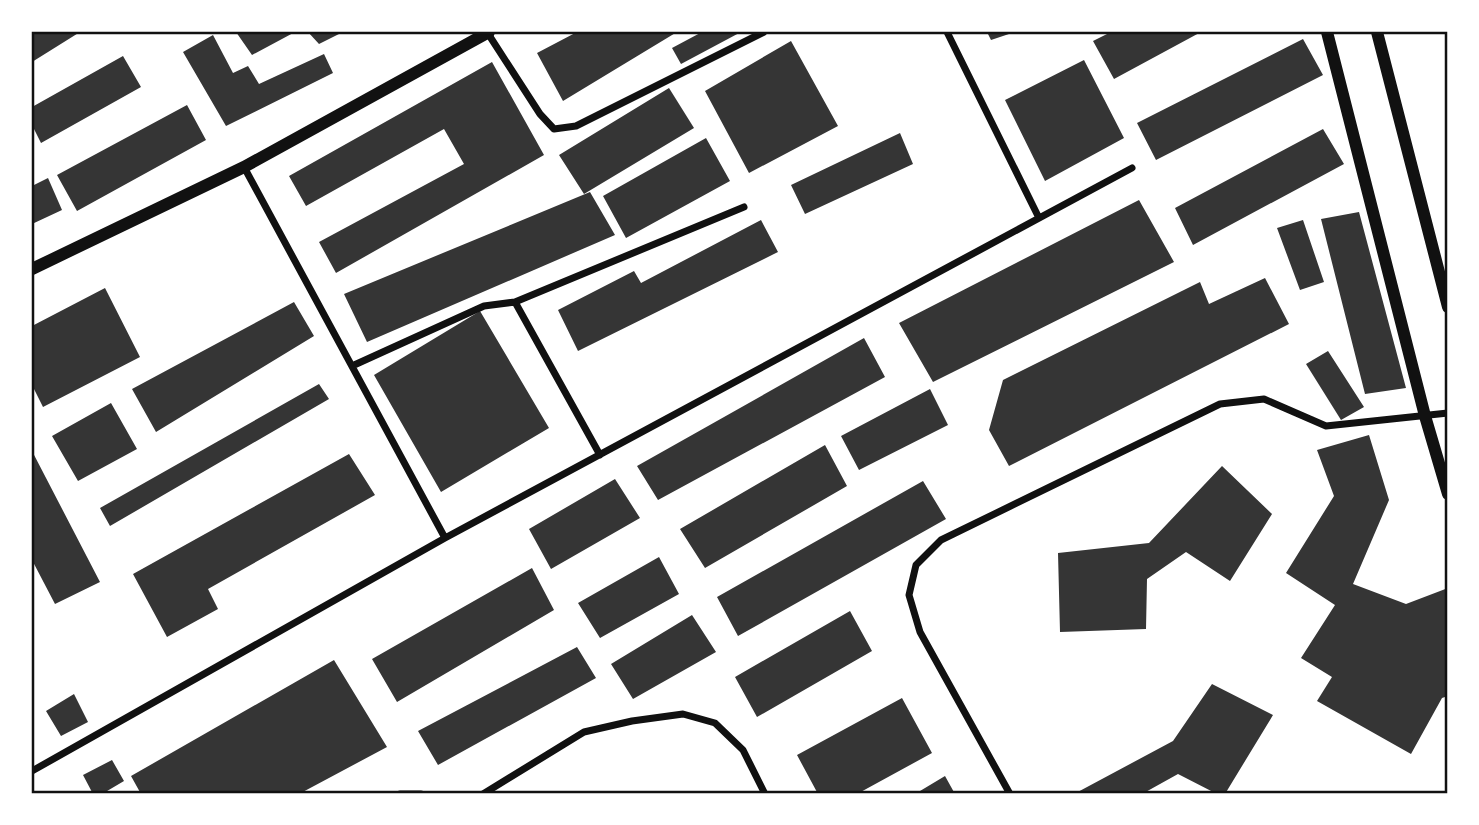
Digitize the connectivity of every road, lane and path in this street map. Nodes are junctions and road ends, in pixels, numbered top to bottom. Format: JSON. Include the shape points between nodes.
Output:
{"nodes":[{"id":1,"x":487,"y":32,"type":"edge"},
{"id":2,"x":764,"y":32,"type":"edge"},
{"id":3,"x":947,"y":32,"type":"edge"},
{"id":4,"x":1326,"y":32,"type":"edge"},
{"id":5,"x":1377,"y":32,"type":"edge"},
{"id":6,"x":244,"y":167,"type":"junction"},
{"id":7,"x":1132,"y":168,"type":"dead end"},
{"id":8,"x":744,"y":207,"type":"dead end"},
{"id":9,"x":1038,"y":218,"type":"junction"},
{"id":10,"x":32,"y":269,"type":"edge"},
{"id":11,"x":515,"y":302,"type":"junction"},
{"id":12,"x":1447,"y":307,"type":"edge"},
{"id":13,"x":352,"y":366,"type":"junction"},
{"id":14,"x":1447,"y":413,"type":"edge"},
{"id":15,"x":1425,"y":416,"type":"junction"},
{"id":16,"x":600,"y":455,"type":"junction"},
{"id":17,"x":1447,"y":494,"type":"edge"},
{"id":18,"x":445,"y":538,"type":"junction"},
{"id":19,"x":32,"y":771,"type":"edge"},
{"id":20,"x":400,"y":793,"type":"edge"},
{"id":21,"x":421,"y":793,"type":"edge"},
{"id":22,"x":483,"y":793,"type":"edge"},
{"id":23,"x":765,"y":793,"type":"edge"},
{"id":24,"x":1010,"y":793,"type":"edge"}],
"edges":[{"from":1,"to":2,"type":"street","via":[[554,128],[576,126]]},
{"from":1,"to":6,"type":"street"},
{"from":3,"to":9,"type":"street"},
{"from":4,"to":15,"type":"street"},
{"from":5,"to":12,"type":"street"},
{"from":6,"to":10,"type":"street"},
{"from":6,"to":13,"type":"street"},
{"from":7,"to":9,"type":"street"},
{"from":8,"to":11,"type":"street"},
{"from":9,"to":16,"type":"street"},
{"from":11,"to":13,"type":"street","via":[[484,306]]},
{"from":11,"to":16,"type":"street"},
{"from":13,"to":18,"type":"street"},
{"from":14,"to":15,"type":"street"},
{"from":15,"to":17,"type":"street"},
{"from":15,"to":24,"type":"street","via":[[1326,426],[1264,399],[1220,404],[941,540],[916,565],[909,595],[920,632]]},
{"from":16,"to":18,"type":"street"},
{"from":18,"to":19,"type":"street"},
{"from":20,"to":21,"type":"street"},
{"from":22,"to":23,"type":"street","via":[[584,732],[683,714],[715,723],[743,750]]}]}
